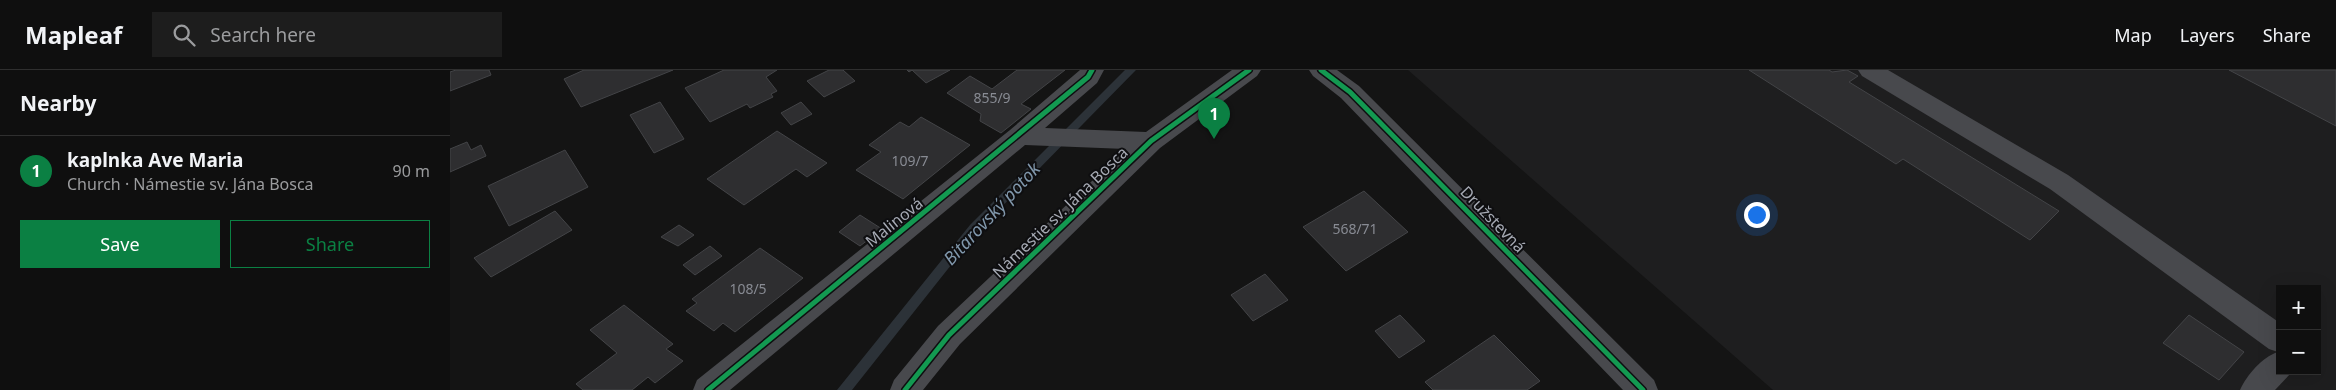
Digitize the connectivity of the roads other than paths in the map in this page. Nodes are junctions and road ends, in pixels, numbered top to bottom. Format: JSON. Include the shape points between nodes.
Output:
{"nodes":[{"id":1,"x":1092,"y":70,"type":"edge"},
{"id":2,"x":1249,"y":70,"type":"edge"},
{"id":3,"x":1321,"y":70,"type":"edge"},
{"id":4,"x":1870,"y":70,"type":"edge"},
{"id":5,"x":1019,"y":136,"type":"junction"},
{"id":6,"x":1151,"y":142,"type":"junction"},
{"id":7,"x":2276,"y":337,"type":"edge"},
{"id":8,"x":2276,"y":368,"type":"edge"},
{"id":9,"x":708,"y":390,"type":"edge"},
{"id":10,"x":905,"y":390,"type":"edge"},
{"id":11,"x":1643,"y":390,"type":"edge"},
{"id":12,"x":2255,"y":390,"type":"edge"}],
"edges":[{"from":1,"to":5,"type":"street","name":"Malinová","via":[[1088,77]]},
{"from":2,"to":6,"type":"street","name":"Námestie sv. Jána Bosca"},
{"from":3,"to":11,"type":"street","name":"Družstevná","via":[[1350,92]]},
{"from":4,"to":7,"type":"street","via":[[2059,182]]},
{"from":5,"to":6,"type":"street"},
{"from":5,"to":9,"type":"street","name":"Malinová"},
{"from":6,"to":10,"type":"street","name":"Námestie sv. Jána Bosca","via":[[949,336]]},
{"from":8,"to":12,"type":"street"}]}
